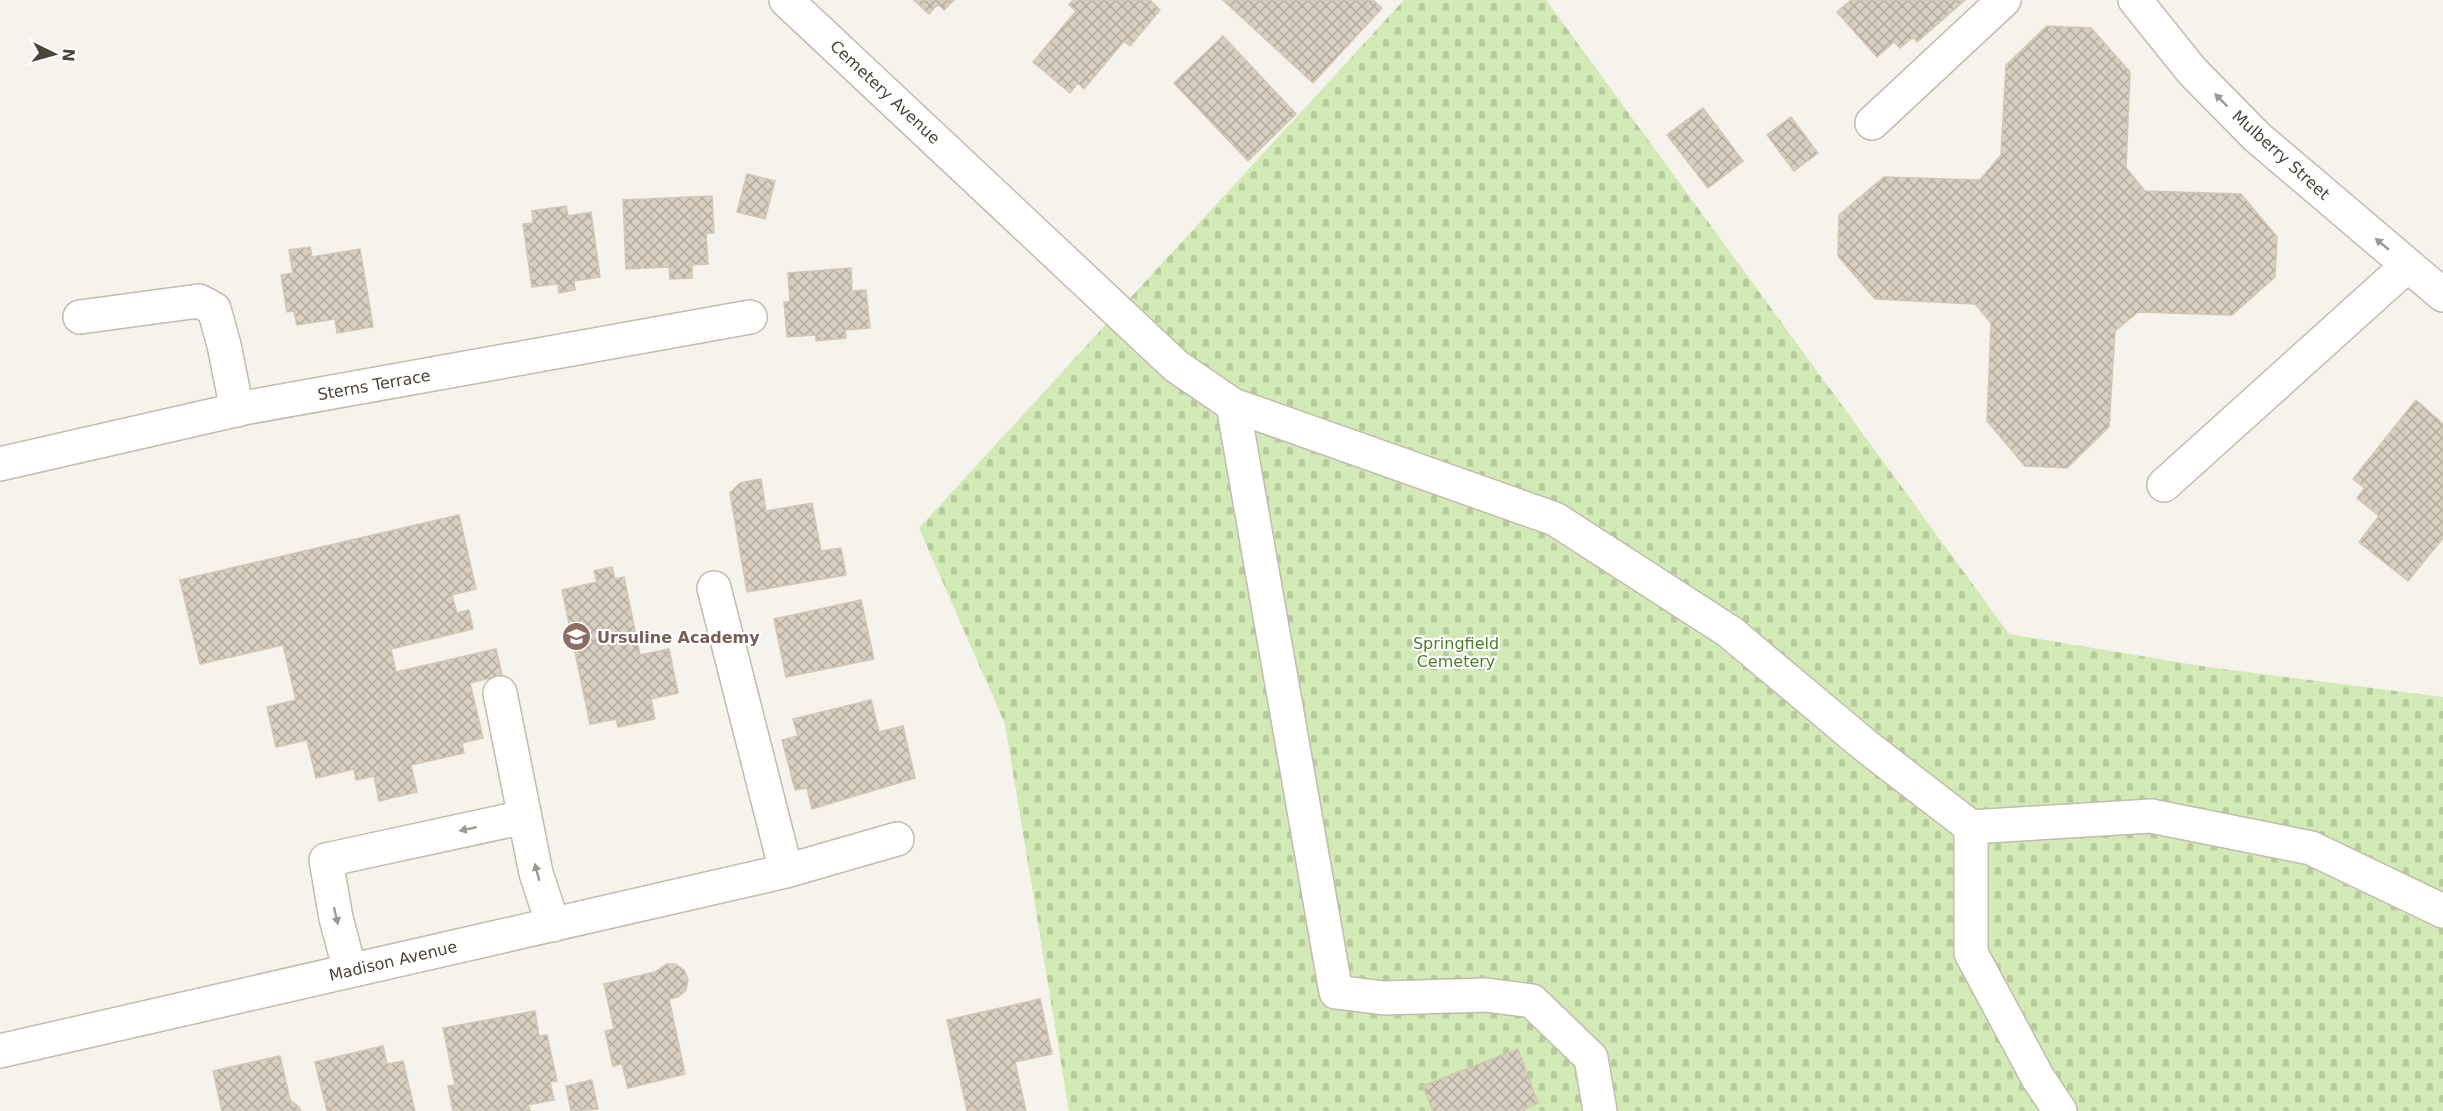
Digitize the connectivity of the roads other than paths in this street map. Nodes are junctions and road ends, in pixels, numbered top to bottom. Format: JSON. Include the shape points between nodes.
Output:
{"nodes":[{"id":1,"x":786,"y":0,"type":"edge"},
{"id":2,"x":2004,"y":0,"type":"edge"},
{"id":3,"x":2135,"y":0,"type":"edge"},
{"id":4,"x":1872,"y":123,"type":"dead end"},
{"id":5,"x":2408,"y":265,"type":"junction"},
{"id":6,"x":2443,"y":295,"type":"edge"},
{"id":7,"x":80,"y":317,"type":"dead end"},
{"id":8,"x":750,"y":317,"type":"dead end"},
{"id":9,"x":1233,"y":405,"type":"junction"},
{"id":10,"x":237,"y":410,"type":"junction"},
{"id":11,"x":0,"y":464,"type":"edge"},
{"id":12,"x":2164,"y":485,"type":"dead end"},
{"id":13,"x":714,"y":588,"type":"dead end"},
{"id":14,"x":500,"y":693,"type":"dead end"},
{"id":15,"x":525,"y":817,"type":"junction"},
{"id":16,"x":1971,"y":827,"type":"junction"},
{"id":17,"x":897,"y":839,"type":"dead end"},
{"id":18,"x":786,"y":871,"type":"junction"},
{"id":19,"x":2443,"y":911,"type":"edge"},
{"id":20,"x":554,"y":925,"type":"junction"},
{"id":21,"x":350,"y":971,"type":"junction"},
{"id":22,"x":0,"y":1051,"type":"edge"},
{"id":23,"x":1600,"y":1111,"type":"edge"},
{"id":24,"x":2060,"y":1111,"type":"edge"}],
"edges":[{"from":1,"to":9,"type":"street","name":"Cemetery Avenue","via":[[1176,366]]},
{"from":2,"to":4,"type":"street"},
{"from":5,"to":3,"type":"street","name":"Mulberry Street","one_way":true,"via":[[2257,137],[2192,71]]},
{"from":5,"to":6,"type":"street","name":"Mulberry Street"},
{"from":5,"to":12,"type":"street"},
{"from":7,"to":10,"type":"street","via":[[199,301],[214,309]]},
{"from":8,"to":10,"type":"street","name":"Sterns Terrace"},
{"from":9,"to":16,"type":"street","name":"Cemetery Avenue","via":[[1556,519],[1730,632],[1866,746]]},
{"from":9,"to":23,"type":"street","via":[[1336,992],[1384,998],[1486,995],[1532,1001],[1591,1058]]},
{"from":10,"to":11,"type":"street","name":"Sterns Terrace"},
{"from":13,"to":18,"type":"street"},
{"from":14,"to":15,"type":"street"},
{"from":20,"to":15,"type":"street","one_way":true,"via":[[536,873]]},
{"from":15,"to":21,"type":"street","one_way":true,"via":[[326,860]]},
{"from":16,"to":19,"type":"street","via":[[2151,816],[2311,848]]},
{"from":16,"to":24,"type":"street","via":[[1971,953]]},
{"from":17,"to":18,"type":"street","name":"Madison Avenue"},
{"from":18,"to":20,"type":"street","name":"Madison Avenue"},
{"from":20,"to":21,"type":"street","name":"Madison Avenue"},
{"from":21,"to":22,"type":"street","name":"Madison Avenue"}]}
